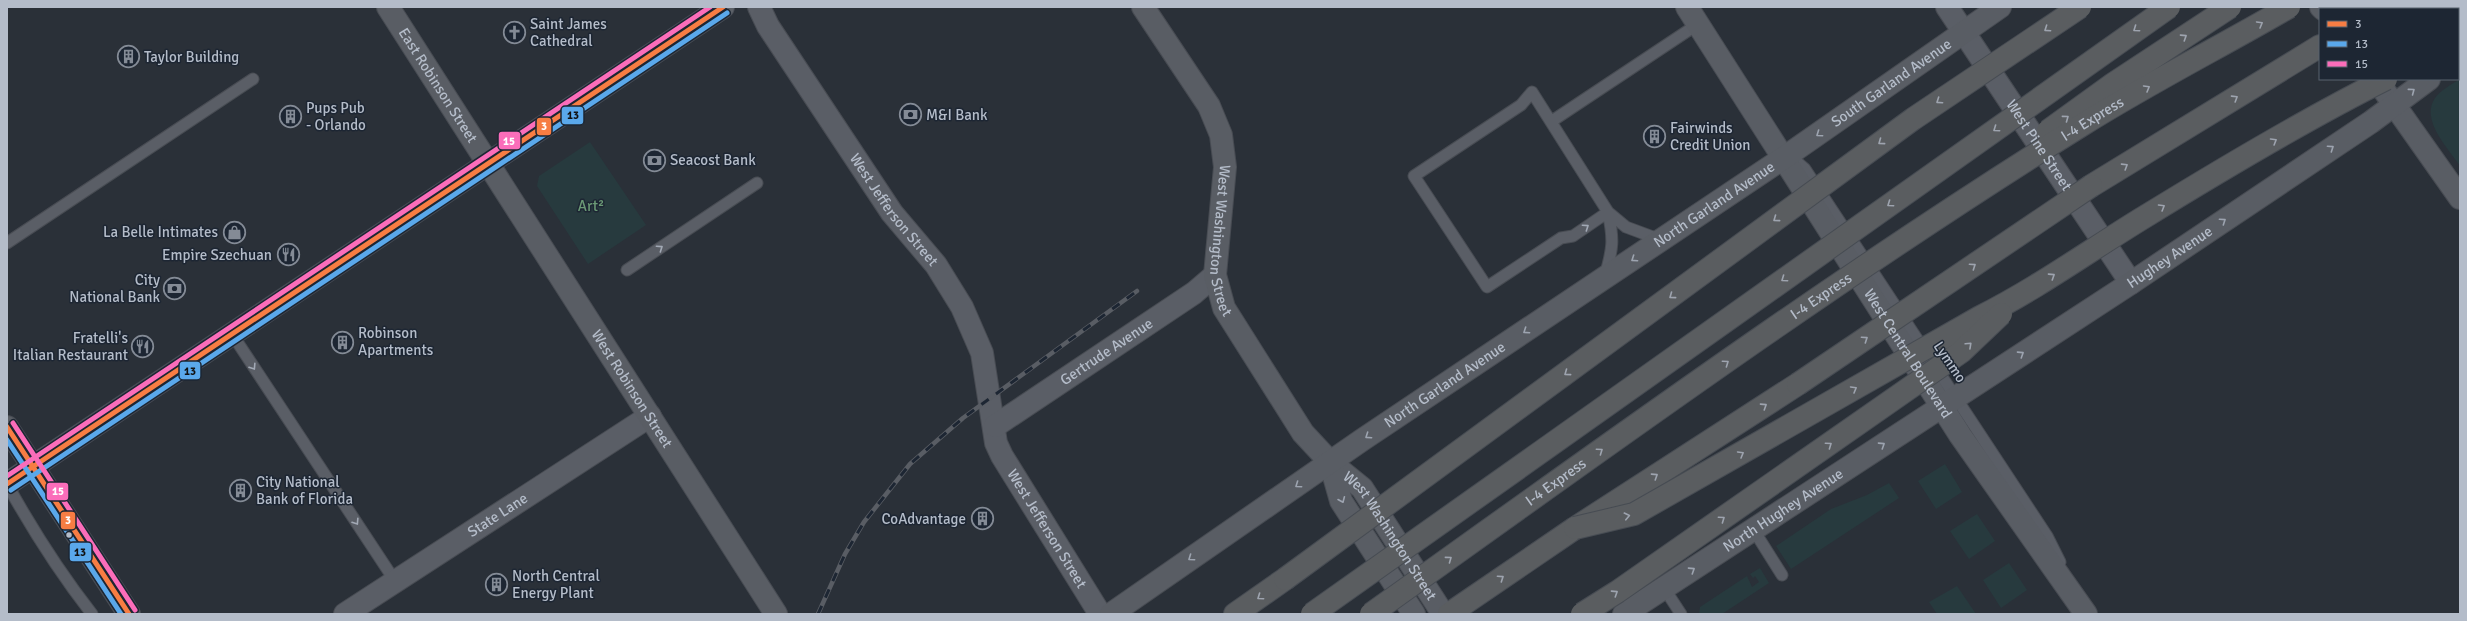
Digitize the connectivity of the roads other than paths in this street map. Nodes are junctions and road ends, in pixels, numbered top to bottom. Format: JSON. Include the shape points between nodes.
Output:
{"nodes":[{"id":1,"x":388,"y":7,"type":"edge"},
{"id":2,"x":723,"y":7,"type":"edge"},
{"id":3,"x":759,"y":7,"type":"edge"},
{"id":4,"x":1143,"y":7,"type":"edge"},
{"id":5,"x":1947,"y":7,"type":"edge"},
{"id":6,"x":2000,"y":7,"type":"edge"},
{"id":7,"x":2080,"y":7,"type":"edge"},
{"id":8,"x":2169,"y":7,"type":"edge"},
{"id":9,"x":2230,"y":7,"type":"edge"},
{"id":10,"x":2289,"y":7,"type":"edge"},
{"id":11,"x":1693,"y":16,"type":"edge"},
{"id":12,"x":1964,"y":31,"type":"junction"},
{"id":13,"x":2319,"y":47,"type":"edge"},
{"id":14,"x":253,"y":79,"type":"dead end"},
{"id":15,"x":2377,"y":80,"type":"edge"},
{"id":16,"x":2384,"y":80,"type":"edge"},
{"id":17,"x":2428,"y":80,"type":"edge"},
{"id":18,"x":2395,"y":104,"type":"junction"},
{"id":19,"x":1552,"y":121,"type":"junction"},
{"id":20,"x":1786,"y":157,"type":"junction"},
{"id":21,"x":489,"y":163,"type":"junction"},
{"id":22,"x":757,"y":183,"type":"dead end"},
{"id":23,"x":2460,"y":198,"type":"edge"},
{"id":24,"x":1608,"y":212,"type":"junction"},
{"id":25,"x":1662,"y":240,"type":"junction"},
{"id":26,"x":1900,"y":242,"type":"junction"},
{"id":27,"x":7,"y":243,"type":"edge"},
{"id":28,"x":627,"y":270,"type":"dead end"},
{"id":29,"x":1215,"y":274,"type":"junction"},
{"id":30,"x":1605,"y":278,"type":"junction"},
{"id":31,"x":2132,"y":283,"type":"junction"},
{"id":32,"x":2020,"y":297,"type":"junction"},
{"id":33,"x":232,"y":334,"type":"junction"},
{"id":34,"x":1949,"y":401,"type":"junction"},
{"id":35,"x":650,"y":416,"type":"junction"},
{"id":36,"x":7,"y":427,"type":"edge"},
{"id":37,"x":996,"y":434,"type":"junction"},
{"id":38,"x":1330,"y":462,"type":"junction"},
{"id":39,"x":33,"y":467,"type":"junction"},
{"id":40,"x":7,"y":484,"type":"edge"},
{"id":41,"x":1575,"y":528,"type":"junction"},
{"id":42,"x":1753,"y":530,"type":"junction"},
{"id":43,"x":1782,"y":575,"type":"dead end"},
{"id":44,"x":395,"y":581,"type":"junction"},
{"id":45,"x":1664,"y":588,"type":"junction"},
{"id":46,"x":92,"y":614,"type":"edge"},
{"id":47,"x":129,"y":614,"type":"edge"},
{"id":48,"x":345,"y":614,"type":"edge"},
{"id":49,"x":776,"y":614,"type":"edge"},
{"id":50,"x":1100,"y":614,"type":"edge"},
{"id":51,"x":1111,"y":614,"type":"edge"},
{"id":52,"x":1235,"y":614,"type":"edge"},
{"id":53,"x":1312,"y":614,"type":"edge"},
{"id":54,"x":1371,"y":614,"type":"edge"},
{"id":55,"x":1414,"y":614,"type":"edge"},
{"id":56,"x":1443,"y":614,"type":"edge"},
{"id":57,"x":1449,"y":614,"type":"edge"},
{"id":58,"x":1582,"y":614,"type":"edge"},
{"id":59,"x":1624,"y":614,"type":"edge"},
{"id":60,"x":1681,"y":614,"type":"edge"},
{"id":61,"x":2086,"y":614,"type":"edge"},
{"id":62,"x":2090,"y":614,"type":"edge"}],
"edges":[{"from":1,"to":21,"type":"street","name":"East Robinson Street"},
{"from":2,"to":21,"type":"main road"},
{"from":3,"to":37,"type":"street","name":"West Jefferson Street","via":[[768,26],[892,213],[936,265],[962,307],[982,353]]},
{"from":4,"to":29,"type":"street","name":"West Washington Street","via":[[1209,106],[1221,135],[1225,167]]},
{"from":5,"to":12,"type":"street","name":"West Pine Street"},
{"from":6,"to":12,"type":"street","name":"South Garland Avenue"},
{"from":7,"to":52,"type":"highway","one_way":true,"bridge":true,"via":[[1913,119]]},
{"from":8,"to":53,"type":"highway","one_way":true,"bridge":true},
{"from":26,"to":9,"type":"highway","one_way":true,"bridge":true,"via":[[2107,88]]},
{"from":26,"to":10,"type":"highway","name":"I-4 Express","one_way":true,"bridge":true,"via":[[2085,124]]},
{"from":11,"to":19,"type":"lane"},
{"from":11,"to":20,"type":"street","name":"West Central Boulevard","via":[[1770,139]]},
{"from":12,"to":20,"type":"street","name":"South Garland Avenue","one_way":true},
{"from":12,"to":31,"type":"street","name":"West Pine Street"},
{"from":41,"to":13,"type":"highway","one_way":true,"bridge":true,"via":[[1798,384],[2091,186]]},
{"from":14,"to":27,"type":"lane"},
{"from":15,"to":18,"type":"street"},
{"from":32,"to":16,"type":"highway","one_way":true,"bridge":true,"via":[[2146,217],[2342,101]]},
{"from":18,"to":17,"type":"street","name":"Hughey Avenue","one_way":true},
{"from":18,"to":23,"type":"street"},
{"from":31,"to":18,"type":"street","name":"Hughey Avenue","one_way":true},
{"from":19,"to":24,"type":"lane"},
{"from":19,"to":24,"type":"lane","one_way":true,"via":[[1532,92],[1521,105],[1414,176],[1487,287],[1561,238],[1573,236]]},
{"from":20,"to":25,"type":"street","name":"North Garland Avenue"},
{"from":20,"to":34,"type":"street","name":"West Central Boulevard"},
{"from":21,"to":33,"type":"main road"},
{"from":21,"to":35,"type":"street","name":"West Robinson Street"},
{"from":28,"to":22,"type":"lane","one_way":true},
{"from":24,"to":25,"type":"lane","via":[[1626,228]]},
{"from":24,"to":30,"type":"lane","via":[[1614,237]]},
{"from":25,"to":30,"type":"street","name":"North Garland Avenue","one_way":true},
{"from":54,"to":26,"type":"highway","name":"I-4 Express","one_way":true,"bridge":true},
{"from":29,"to":37,"type":"street","name":"Gertrude Avenue","via":[[1194,293]]},
{"from":29,"to":38,"type":"street","name":"West Washington Street","via":[[1221,299],[1230,318],[1303,433]]},
{"from":30,"to":38,"type":"street","name":"North Garland Avenue","one_way":true},
{"from":34,"to":31,"type":"street","name":"Hughey Avenue","one_way":true},
{"from":41,"to":32,"type":"highway","one_way":true,"bridge":true,"via":[[1634,514],[1980,317]]},
{"from":58,"to":32,"type":"highway","one_way":true,"bridge":true,"via":[[1962,352]]},
{"from":33,"to":39,"type":"main road"},
{"from":33,"to":44,"type":"lane","one_way":true},
{"from":42,"to":34,"type":"street","name":"North Hughey Avenue","one_way":true},
{"from":34,"to":61,"type":"street","name":"West Central Boulevard"},
{"from":34,"to":62,"type":"lane","name":"Lymmo","via":[[2047,536]]},
{"from":35,"to":44,"type":"street","name":"State Lane"},
{"from":35,"to":49,"type":"street","name":"West Robinson Street"},
{"from":36,"to":39,"type":"street"},
{"from":37,"to":50,"type":"street","name":"West Jefferson Street","via":[[1006,464]]},
{"from":38,"to":51,"type":"street","name":"North Garland Avenue","one_way":true},
{"from":38,"to":55,"type":"street","name":"West Washington Street","one_way":true,"via":[[1341,501]]},
{"from":38,"to":56,"type":"street","name":"West Washington Street","via":[[1362,488]]},
{"from":39,"to":40,"type":"main road"},
{"from":39,"to":47,"type":"street"},
{"from":40,"to":46,"type":"lane","via":[[32,528],[70,586]]},
{"from":57,"to":41,"type":"highway","one_way":true},
{"from":42,"to":43,"type":"lane"},
{"from":45,"to":42,"type":"street","name":"North Hughey Avenue","one_way":true},
{"from":44,"to":48,"type":"street","name":"State Lane"},
{"from":45,"to":59,"type":"street","name":"North Hughey Avenue"},
{"from":45,"to":60,"type":"lane"}]}
